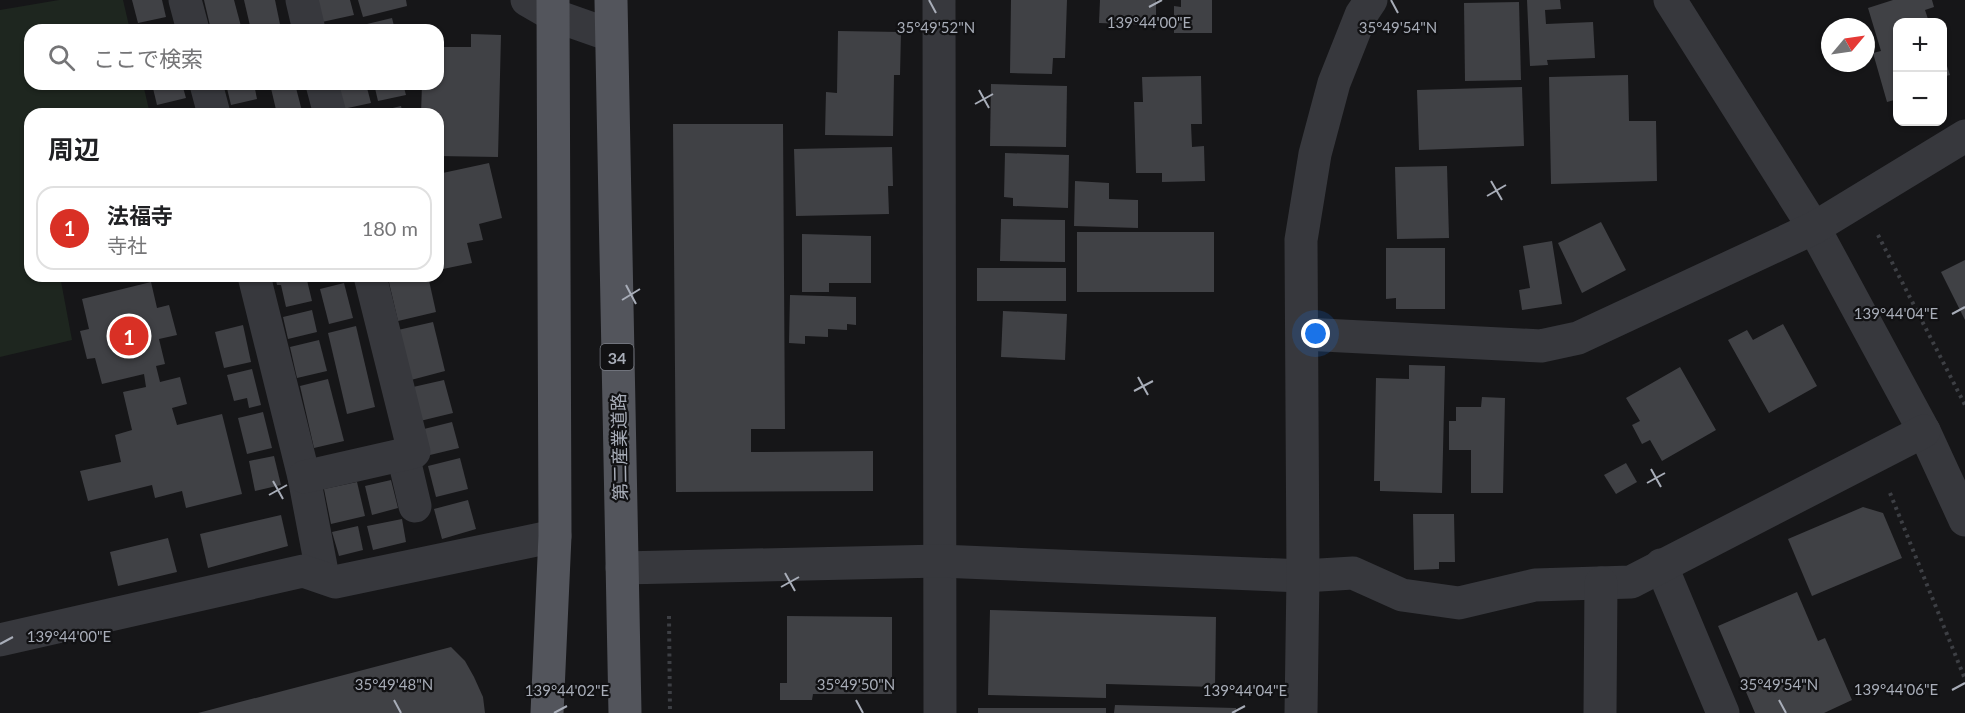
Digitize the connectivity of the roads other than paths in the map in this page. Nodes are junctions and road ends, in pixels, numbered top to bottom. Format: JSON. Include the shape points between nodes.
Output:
{"nodes":[{"id":1,"x":185,"y":0,"type":"edge"},
{"id":2,"x":302,"y":0,"type":"edge"},
{"id":3,"x":611,"y":0,"type":"edge"},
{"id":4,"x":939,"y":0,"type":"edge"},
{"id":5,"x":1670,"y":0,"type":"edge"},
{"id":6,"x":544,"y":5,"type":"edge"},
{"id":7,"x":1359,"y":5,"type":"edge"},
{"id":8,"x":191,"y":24,"type":"edge"},
{"id":9,"x":308,"y":24,"type":"edge"},
{"id":10,"x":610,"y":35,"type":"junction"},
{"id":11,"x":208,"y":90,"type":"edge"},
{"id":12,"x":324,"y":90,"type":"edge"},
{"id":13,"x":212,"y":108,"type":"edge"},
{"id":14,"x":328,"y":108,"type":"edge"},
{"id":15,"x":1965,"y":136,"type":"edge"},
{"id":16,"x":1814,"y":228,"type":"junction"},
{"id":17,"x":255,"y":282,"type":"edge"},
{"id":18,"x":372,"y":282,"type":"edge"},
{"id":19,"x":1303,"y":334,"type":"junction"},
{"id":20,"x":1924,"y":431,"type":"junction"},
{"id":21,"x":403,"y":455,"type":"junction"},
{"id":22,"x":304,"y":477,"type":"junction"},
{"id":23,"x":415,"y":506,"type":"dead end"},
{"id":24,"x":1965,"y":520,"type":"edge"},
{"id":25,"x":555,"y":536,"type":"junction"},
{"id":26,"x":940,"y":561,"type":"junction"},
{"id":27,"x":1661,"y":566,"type":"junction"},
{"id":28,"x":622,"y":568,"type":"junction"},
{"id":29,"x":1304,"y":576,"type":"junction"},
{"id":30,"x":323,"y":577,"type":"junction"},
{"id":31,"x":1601,"y":584,"type":"junction"},
{"id":32,"x":0,"y":640,"type":"edge"},
{"id":33,"x":547,"y":713,"type":"edge"},
{"id":34,"x":625,"y":713,"type":"edge"},
{"id":35,"x":940,"y":713,"type":"edge"},
{"id":36,"x":1301,"y":713,"type":"edge"},
{"id":37,"x":1600,"y":713,"type":"edge"},
{"id":38,"x":1723,"y":713,"type":"edge"}],
"edges":[{"from":1,"to":8,"type":"street"},
{"from":2,"to":9,"type":"street"},
{"from":3,"to":10,"type":"main road","name":"第二産業道路","number":"34"},
{"from":4,"to":26,"type":"street"},
{"from":5,"to":16,"type":"street"},
{"from":6,"to":10,"type":"street"},
{"from":6,"to":25,"type":"main road"},
{"from":7,"to":19,"type":"street","via":[[1314,154],[1301,240]]},
{"from":10,"to":28,"type":"main road","name":"第二産業道路","number":"34"},
{"from":11,"to":13,"type":"street"},
{"from":12,"to":14,"type":"street"},
{"from":15,"to":16,"type":"street"},
{"from":16,"to":19,"type":"street","via":[[1578,338],[1541,346]]},
{"from":16,"to":20,"type":"street"},
{"from":17,"to":22,"type":"street"},
{"from":18,"to":21,"type":"street","via":[[414,452]]},
{"from":19,"to":29,"type":"street"},
{"from":20,"to":24,"type":"street"},
{"from":20,"to":27,"type":"street"},
{"from":21,"to":22,"type":"street"},
{"from":21,"to":23,"type":"street"},
{"from":22,"to":30,"type":"street"},
{"from":25,"to":30,"type":"street","via":[[335,582]]},
{"from":25,"to":33,"type":"main road"},
{"from":26,"to":28,"type":"street"},
{"from":26,"to":29,"type":"street"},
{"from":26,"to":35,"type":"street"},
{"from":27,"to":31,"type":"street","via":[[1630,582]]},
{"from":27,"to":38,"type":"street"},
{"from":28,"to":34,"type":"main road","name":"第二産業道路","number":"34"},
{"from":29,"to":31,"type":"street","via":[[1353,573],[1402,596],[1459,603],[1535,585]]},
{"from":29,"to":36,"type":"street"},
{"from":30,"to":32,"type":"street","via":[[303,571]]},
{"from":31,"to":37,"type":"street"}]}
